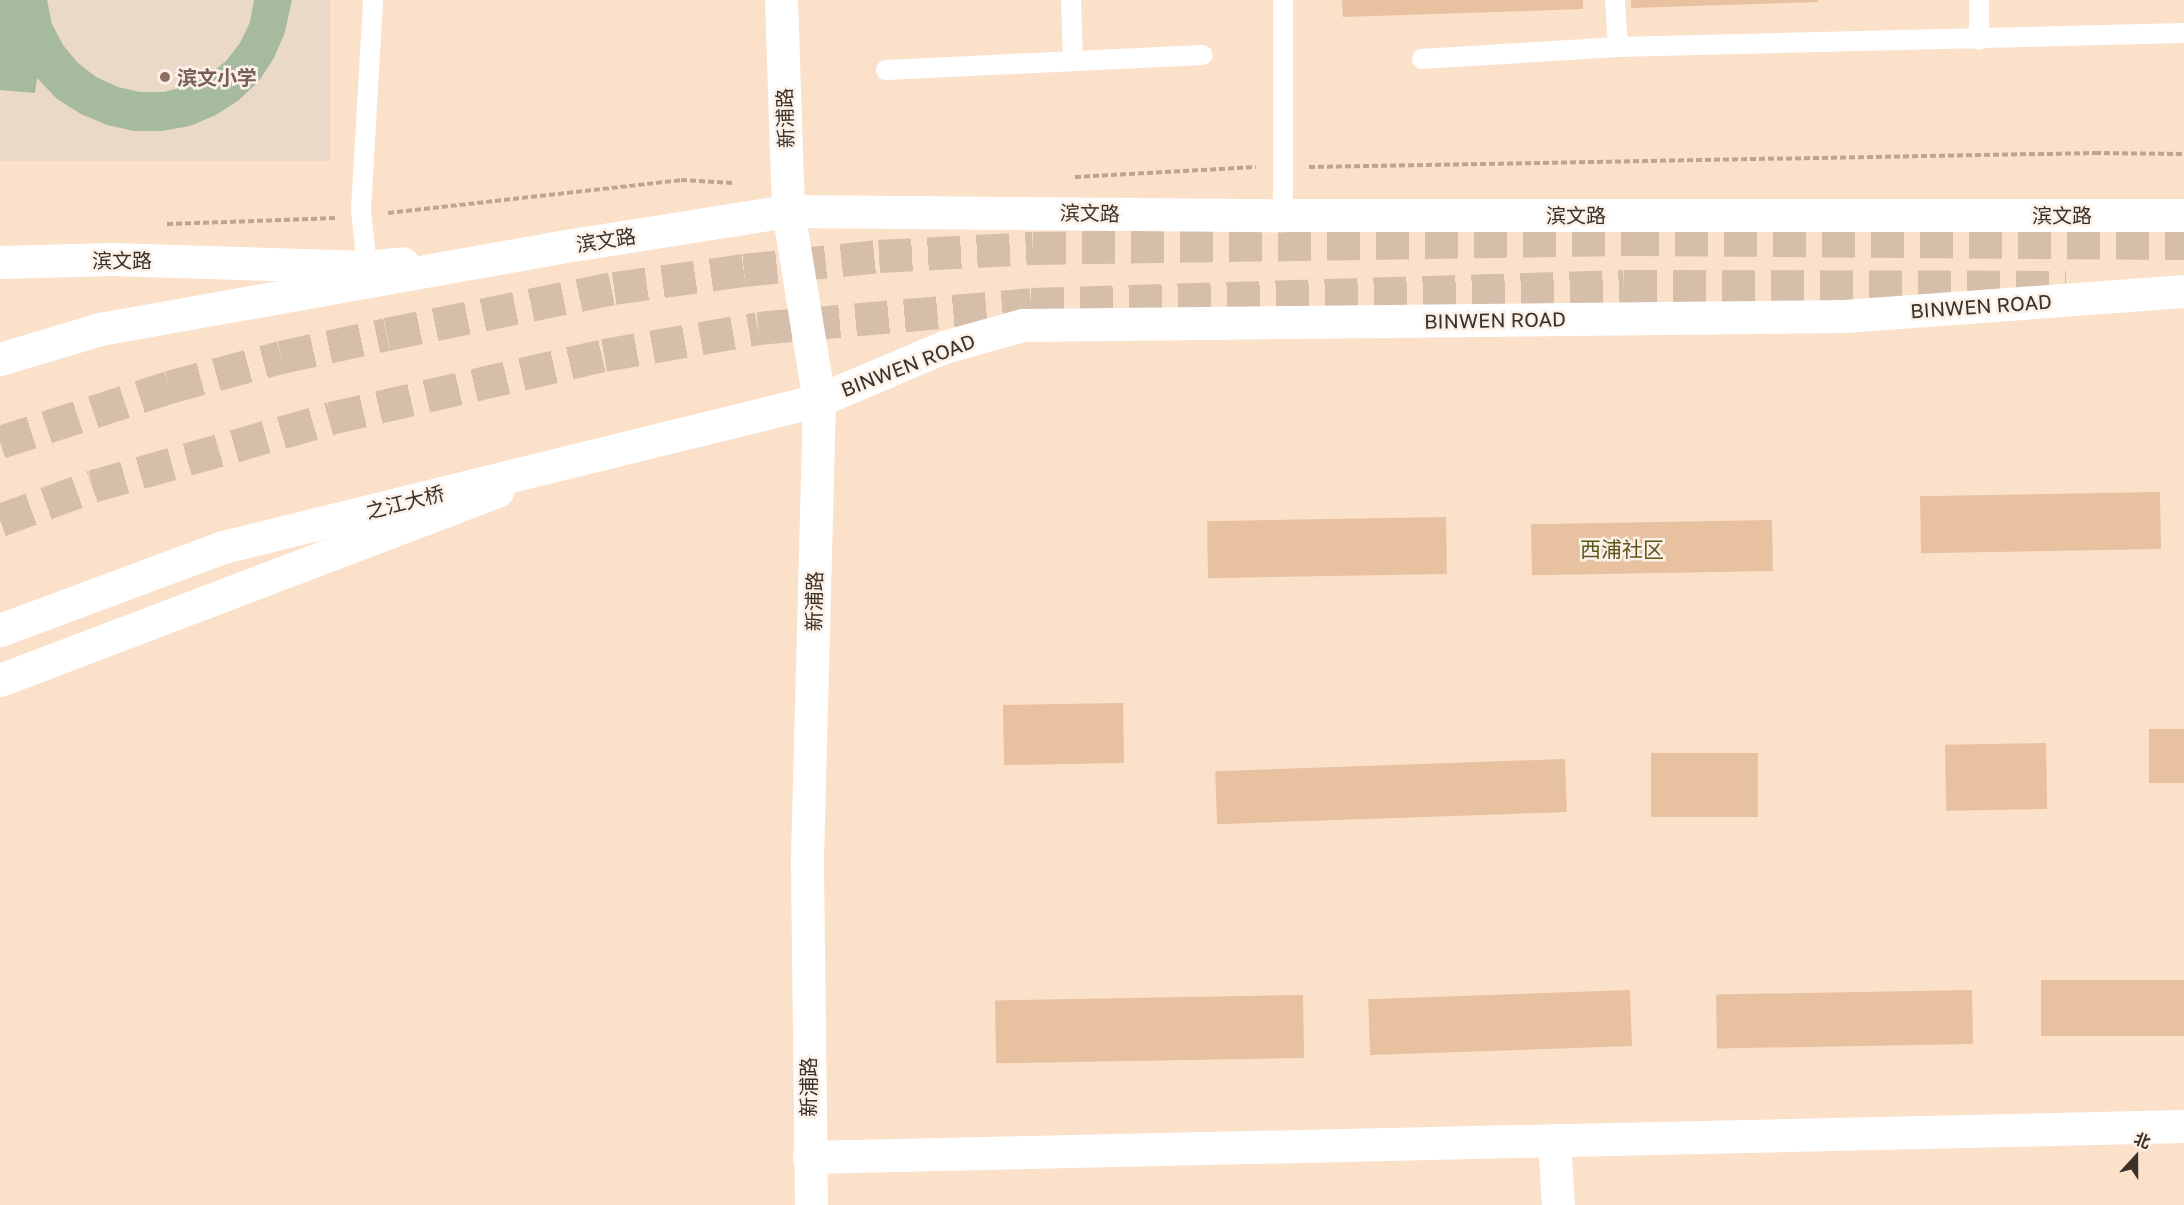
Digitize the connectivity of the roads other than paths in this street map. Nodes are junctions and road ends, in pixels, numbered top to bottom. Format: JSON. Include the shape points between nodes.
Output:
{"nodes":[{"id":1,"x":373,"y":0,"type":"edge"},
{"id":2,"x":781,"y":0,"type":"edge"},
{"id":3,"x":1071,"y":0,"type":"edge"},
{"id":4,"x":1283,"y":0,"type":"edge"},
{"id":5,"x":1615,"y":0,"type":"edge"},
{"id":6,"x":1979,"y":0,"type":"edge"},
{"id":7,"x":2184,"y":33,"type":"edge"},
{"id":8,"x":1979,"y":40,"type":"junction"},
{"id":9,"x":1618,"y":47,"type":"junction"},
{"id":10,"x":1203,"y":55,"type":"dead end"},
{"id":11,"x":1073,"y":59,"type":"junction"},
{"id":12,"x":1422,"y":59,"type":"dead end"},
{"id":13,"x":886,"y":70,"type":"dead end"},
{"id":14,"x":788,"y":211,"type":"junction"},
{"id":15,"x":1283,"y":215,"type":"junction"},
{"id":16,"x":2184,"y":215,"type":"edge"},
{"id":17,"x":566,"y":246,"type":"junction"},
{"id":18,"x":0,"y":262,"type":"edge"},
{"id":19,"x":368,"y":267,"type":"junction"},
{"id":20,"x":2184,"y":291,"type":"edge"},
{"id":21,"x":0,"y":359,"type":"edge"},
{"id":22,"x":819,"y":400,"type":"junction"},
{"id":23,"x":596,"y":453,"type":"junction"},
{"id":24,"x":0,"y":630,"type":"edge"},
{"id":25,"x":0,"y":680,"type":"edge"},
{"id":26,"x":2184,"y":1126,"type":"edge"},
{"id":27,"x":1554,"y":1140,"type":"junction"},
{"id":28,"x":809,"y":1157,"type":"junction"},
{"id":29,"x":811,"y":1205,"type":"edge"},
{"id":30,"x":1558,"y":1205,"type":"edge"}],
"edges":[{"from":1,"to":19,"type":"lane","via":[[361,210]]},
{"from":2,"to":14,"type":"main road","name":"新浦路"},
{"from":3,"to":11,"type":"lane"},
{"from":4,"to":15,"type":"lane"},
{"from":5,"to":9,"type":"lane"},
{"from":6,"to":8,"type":"lane"},
{"from":7,"to":8,"type":"lane"},
{"from":8,"to":9,"type":"lane"},
{"from":9,"to":12,"type":"lane"},
{"from":10,"to":11,"type":"lane"},
{"from":11,"to":13,"type":"lane"},
{"from":14,"to":15,"type":"main road","name":"滨文路"},
{"from":14,"to":17,"type":"main road","name":"滨文路"},
{"from":14,"to":22,"type":"main road","name":"新浦路"},
{"from":15,"to":16,"type":"main road","name":"滨文路"},
{"from":17,"to":19,"type":"main road","name":"滨文路"},
{"from":17,"to":21,"type":"main road","via":[[100,329]]},
{"from":18,"to":19,"type":"main road","name":"滨文路","via":[[112,259]]},
{"from":20,"to":22,"type":"main road","name":"BINWEN ROAD","via":[[1844,316],[1023,326],[944,346]]},
{"from":22,"to":23,"type":"main road","name":"之江大桥"},
{"from":22,"to":28,"type":"main road","name":"新浦路","via":[[807,867]]},
{"from":23,"to":24,"type":"main road","name":"之江大桥","via":[[224,548]]},
{"from":23,"to":25,"type":"main road"},
{"from":26,"to":27,"type":"main road"},
{"from":27,"to":28,"type":"main road"},
{"from":27,"to":30,"type":"main road"},
{"from":28,"to":29,"type":"main road","name":"新浦路"}]}
